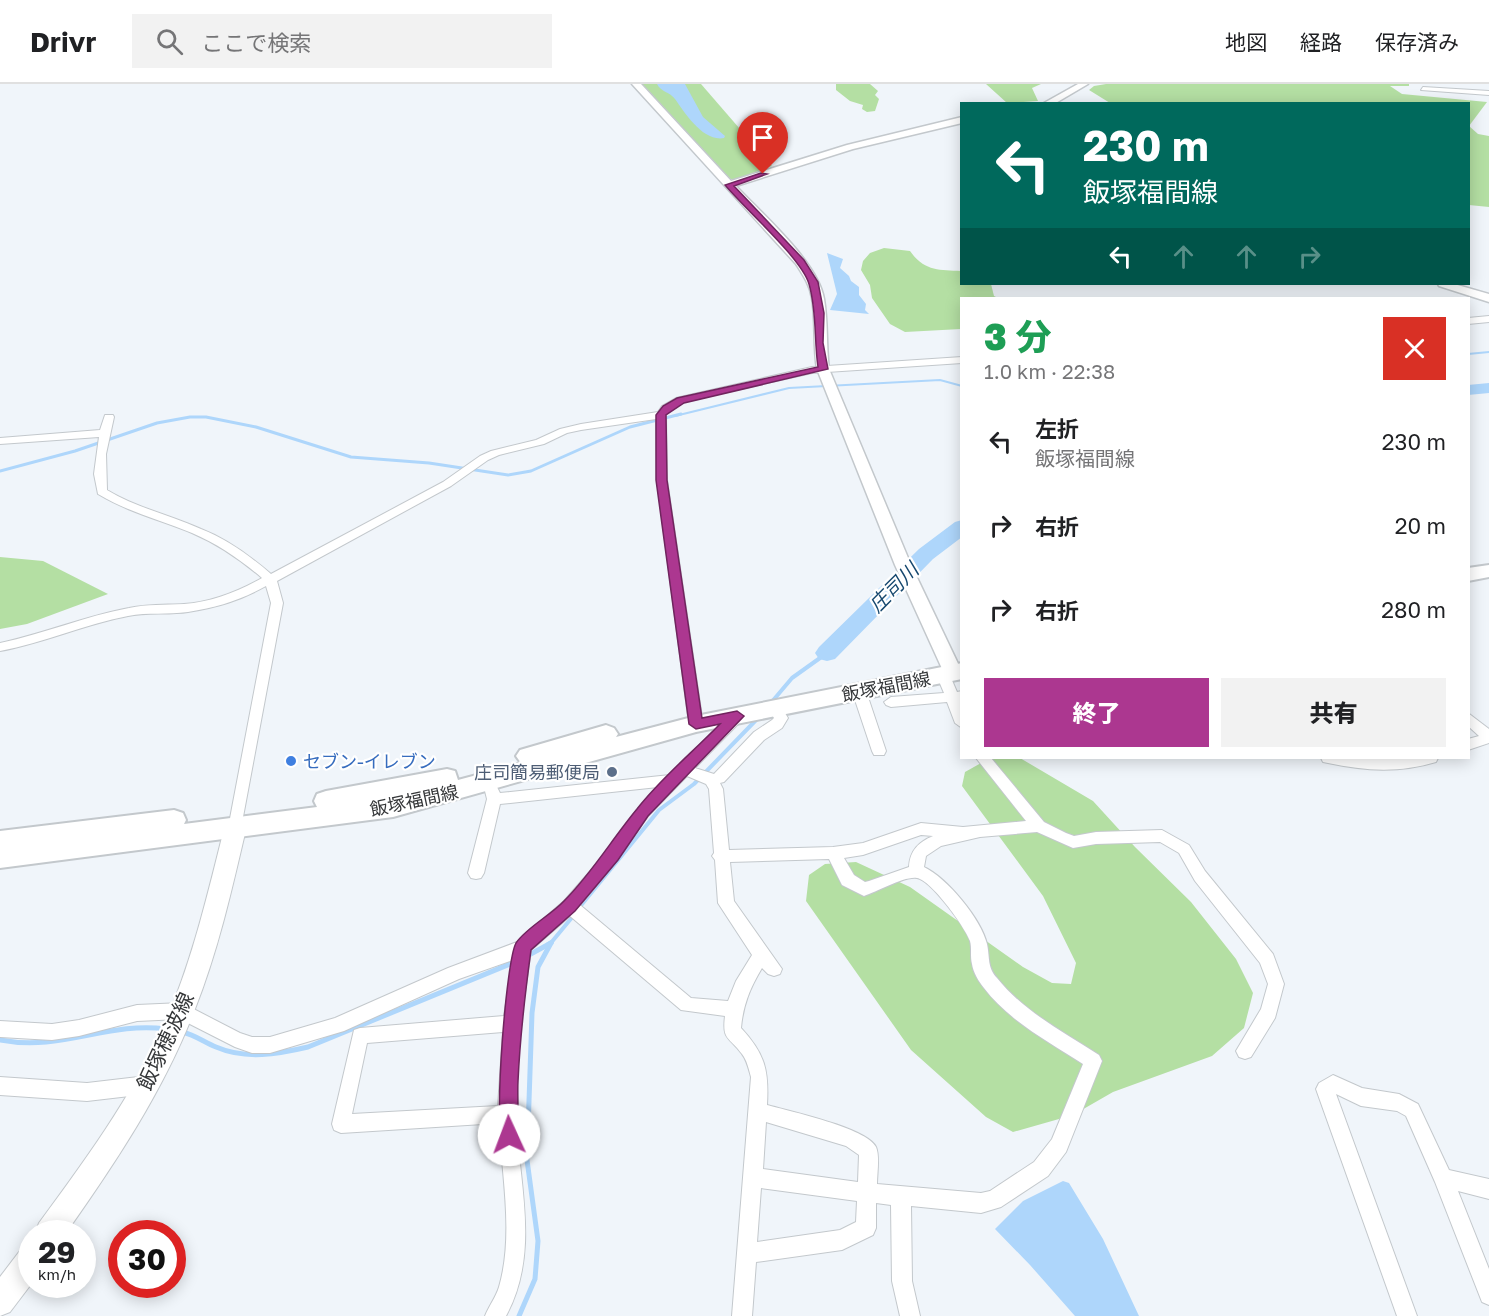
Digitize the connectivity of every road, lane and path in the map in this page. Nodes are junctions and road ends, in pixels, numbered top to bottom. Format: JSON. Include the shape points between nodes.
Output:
{"nodes":[{"id":1,"x":636,"y":84,"type":"edge"},
{"id":2,"x":1084,"y":84,"type":"edge"},
{"id":3,"x":1424,"y":89,"type":"dead end"},
{"id":4,"x":1489,"y":93,"type":"edge"},
{"id":5,"x":1050,"y":102,"type":"edge"},
{"id":6,"x":960,"y":120,"type":"edge"},
{"id":7,"x":729,"y":185,"type":"junction"},
{"id":8,"x":1447,"y":285,"type":"edge"},
{"id":9,"x":1489,"y":297,"type":"edge"},
{"id":10,"x":1489,"y":319,"type":"edge"},
{"id":11,"x":1470,"y":321,"type":"edge"},
{"id":12,"x":960,"y":360,"type":"edge"},
{"id":13,"x":823,"y":369,"type":"junction"},
{"id":14,"x":661,"y":415,"type":"junction"},
{"id":15,"x":109,"y":417,"type":"dead end"},
{"id":16,"x":104,"y":433,"type":"junction"},
{"id":17,"x":0,"y":441,"type":"edge"},
{"id":18,"x":1489,"y":558,"type":"edge"},
{"id":19,"x":1470,"y":562,"type":"edge"},
{"id":20,"x":1489,"y":571,"type":"edge"},
{"id":21,"x":1470,"y":574,"type":"edge"},
{"id":22,"x":270,"y":579,"type":"junction"},
{"id":23,"x":0,"y":647,"type":"edge"},
{"id":24,"x":954,"y":676,"type":"edge"},
{"id":25,"x":859,"y":691,"type":"junction"},
{"id":26,"x":891,"y":702,"type":"dead end"},
{"id":27,"x":775,"y":708,"type":"junction"},
{"id":28,"x":960,"y":711,"type":"edge"},
{"id":29,"x":737,"y":716,"type":"junction"},
{"id":30,"x":695,"y":718,"type":"junction"},
{"id":31,"x":1470,"y":720,"type":"edge"},
{"id":32,"x":1489,"y":737,"type":"edge"},
{"id":33,"x":1470,"y":744,"type":"edge"},
{"id":34,"x":879,"y":751,"type":"dead end"},
{"id":35,"x":984,"y":759,"type":"edge"},
{"id":36,"x":1333,"y":759,"type":"edge"},
{"id":37,"x":1426,"y":759,"type":"edge"},
{"id":38,"x":679,"y":774,"type":"junction"},
{"id":39,"x":711,"y":780,"type":"junction"},
{"id":40,"x":492,"y":791,"type":"junction"},
{"id":41,"x":236,"y":821,"type":"junction"},
{"id":42,"x":1039,"y":826,"type":"junction"},
{"id":43,"x":968,"y":833,"type":"junction"},
{"id":44,"x":0,"y":841,"type":"edge"},
{"id":45,"x":832,"y":853,"type":"junction"},
{"id":46,"x":720,"y":856,"type":"junction"},
{"id":47,"x":0,"y":858,"type":"edge"},
{"id":48,"x":918,"y":871,"type":"junction"},
{"id":49,"x":476,"y":873,"type":"dead end"},
{"id":50,"x":570,"y":906,"type":"junction"},
{"id":51,"x":523,"y":947,"type":"junction"},
{"id":52,"x":760,"y":955,"type":"junction"},
{"id":53,"x":774,"y":969,"type":"dead end"},
{"id":54,"x":734,"y":1008,"type":"junction"},
{"id":55,"x":176,"y":1023,"type":"junction"},
{"id":56,"x":512,"y":1023,"type":"junction"},
{"id":57,"x":0,"y":1029,"type":"edge"},
{"id":58,"x":1245,"y":1051,"type":"dead end"},
{"id":59,"x":147,"y":1085,"type":"junction"},
{"id":60,"x":0,"y":1086,"type":"edge"},
{"id":61,"x":757,"y":1111,"type":"junction"},
{"id":62,"x":507,"y":1114,"type":"junction"},
{"id":63,"x":752,"y":1177,"type":"junction"},
{"id":64,"x":1443,"y":1178,"type":"junction"},
{"id":65,"x":1489,"y":1189,"type":"edge"},
{"id":66,"x":868,"y":1193,"type":"junction"},
{"id":67,"x":902,"y":1196,"type":"junction"},
{"id":68,"x":58,"y":1220,"type":"edge"},
{"id":69,"x":746,"y":1254,"type":"junction"},
{"id":70,"x":18,"y":1277,"type":"edge"},
{"id":71,"x":1489,"y":1294,"type":"edge"},
{"id":72,"x":0,"y":1302,"type":"edge"},
{"id":73,"x":495,"y":1316,"type":"edge"},
{"id":74,"x":742,"y":1316,"type":"edge"},
{"id":75,"x":910,"y":1316,"type":"edge"},
{"id":76,"x":1407,"y":1316,"type":"edge"}],
"edges":[{"from":1,"to":7,"type":"street"},
{"from":2,"to":5,"type":"street"},
{"from":3,"to":4,"type":"street"},
{"from":6,"to":7,"type":"street","via":[[871,141]]},
{"from":7,"to":13,"type":"street","via":[[801,262],[813,282]]},
{"from":8,"to":9,"type":"street"},
{"from":10,"to":11,"type":"street"},
{"from":12,"to":13,"type":"street"},
{"from":13,"to":14,"type":"street","via":[[680,400]]},
{"from":13,"to":24,"type":"street","via":[[906,572]]},
{"from":14,"to":22,"type":"street","via":[[580,427],[495,453],[447,484]]},
{"from":14,"to":30,"type":"street","via":[[662,480]]},
{"from":15,"to":16,"type":"street"},
{"from":16,"to":17,"type":"street"},
{"from":16,"to":22,"type":"street","via":[[99,480],[102,492],[124,505],[223,544]]},
{"from":18,"to":19,"type":"main road"},
{"from":20,"to":21,"type":"main road"},
{"from":22,"to":23,"type":"street","via":[[219,602],[128,612]]},
{"from":22,"to":41,"type":"street","via":[[277,603]]},
{"from":24,"to":25,"type":"main road","name":"飯塚福間線"},
{"from":24,"to":26,"type":"street"},
{"from":24,"to":28,"type":"street"},
{"from":24,"to":30,"type":"main road","name":"飯塚福間線"},
{"from":25,"to":27,"type":"main road","name":"飯塚福間線"},
{"from":25,"to":34,"type":"street"},
{"from":27,"to":29,"type":"main road","name":"飯塚福間線"},
{"from":27,"to":39,"type":"street","via":[[781,718],[777,724],[759,736],[719,778]]},
{"from":29,"to":30,"type":"main road","name":"飯塚福間線"},
{"from":29,"to":38,"type":"street"},
{"from":30,"to":40,"type":"main road","name":"飯塚福間線"},
{"from":30,"to":41,"type":"main road","name":"飯塚福間線","via":[[424,783]]},
{"from":31,"to":32,"type":"street"},
{"from":32,"to":33,"type":"street"},
{"from":35,"to":42,"type":"street"},
{"from":36,"to":37,"type":"street","via":[[1389,766]]},
{"from":38,"to":39,"type":"street"},
{"from":38,"to":40,"type":"street"},
{"from":38,"to":50,"type":"street","via":[[643,812]]},
{"from":39,"to":46,"type":"street","via":[[716,789]]},
{"from":40,"to":41,"type":"main road","name":"飯塚福間線","via":[[393,807]]},
{"from":40,"to":49,"type":"street"},
{"from":41,"to":44,"type":"main road","name":"飯塚福間線"},
{"from":41,"to":47,"type":"main road","name":"飯塚福間線"},
{"from":41,"to":55,"type":"main road","name":"飯塚穂波線","via":[[208,938]]},
{"from":42,"to":43,"type":"street"},
{"from":42,"to":58,"type":"street","via":[[1073,842],[1162,836],[1184,849],[1200,876],[1267,959],[1276,984],[1269,1012]]},
{"from":43,"to":45,"type":"street","via":[[921,829],[863,849]]},
{"from":43,"to":48,"type":"street","via":[[924,848],[918,856]]},
{"from":45,"to":46,"type":"street"},
{"from":45,"to":48,"type":"street","via":[[848,880],[864,889]]},
{"from":46,"to":52,"type":"street","via":[[726,903]]},
{"from":48,"to":67,"type":"street","via":[[945,890],[978,941],[981,968],[1010,1004],[1093,1061],[1059,1144],[1041,1169],[988,1202]]},
{"from":50,"to":51,"type":"street"},
{"from":50,"to":54,"type":"street","via":[[687,1005]]},
{"from":51,"to":55,"type":"street","via":[[338,1024],[270,1045],[252,1045]]},
{"from":51,"to":56,"type":"street"},
{"from":52,"to":53,"type":"street"},
{"from":52,"to":54,"type":"street"},
{"from":54,"to":61,"type":"street","via":[[732,1031],[751,1051],[760,1077]]},
{"from":55,"to":57,"type":"street","via":[[137,1013],[52,1032]]},
{"from":55,"to":59,"type":"main road","name":"飯塚穂波線"},
{"from":56,"to":62,"type":"street"},
{"from":56,"to":62,"type":"street","via":[[360,1036],[341,1124]]},
{"from":59,"to":60,"type":"street","via":[[87,1092]]},
{"from":59,"to":68,"type":"main road","name":"飯塚穂波線"},
{"from":61,"to":63,"type":"street"},
{"from":61,"to":66,"type":"street","via":[[852,1138],[868,1150]]},
{"from":62,"to":73,"type":"street","via":[[515,1261],[508,1292]]},
{"from":63,"to":66,"type":"street"},
{"from":63,"to":69,"type":"street"},
{"from":64,"to":65,"type":"street"},
{"from":64,"to":71,"type":"street"},
{"from":64,"to":76,"type":"street","via":[[1412,1110],[1399,1103],[1361,1097],[1333,1084],[1325,1089]]},
{"from":66,"to":67,"type":"street"},
{"from":66,"to":69,"type":"street","via":[[866,1228],[842,1240]]},
{"from":67,"to":75,"type":"street","via":[[902,1281]]},
{"from":69,"to":74,"type":"street"},
{"from":70,"to":72,"type":"main road"}]}
